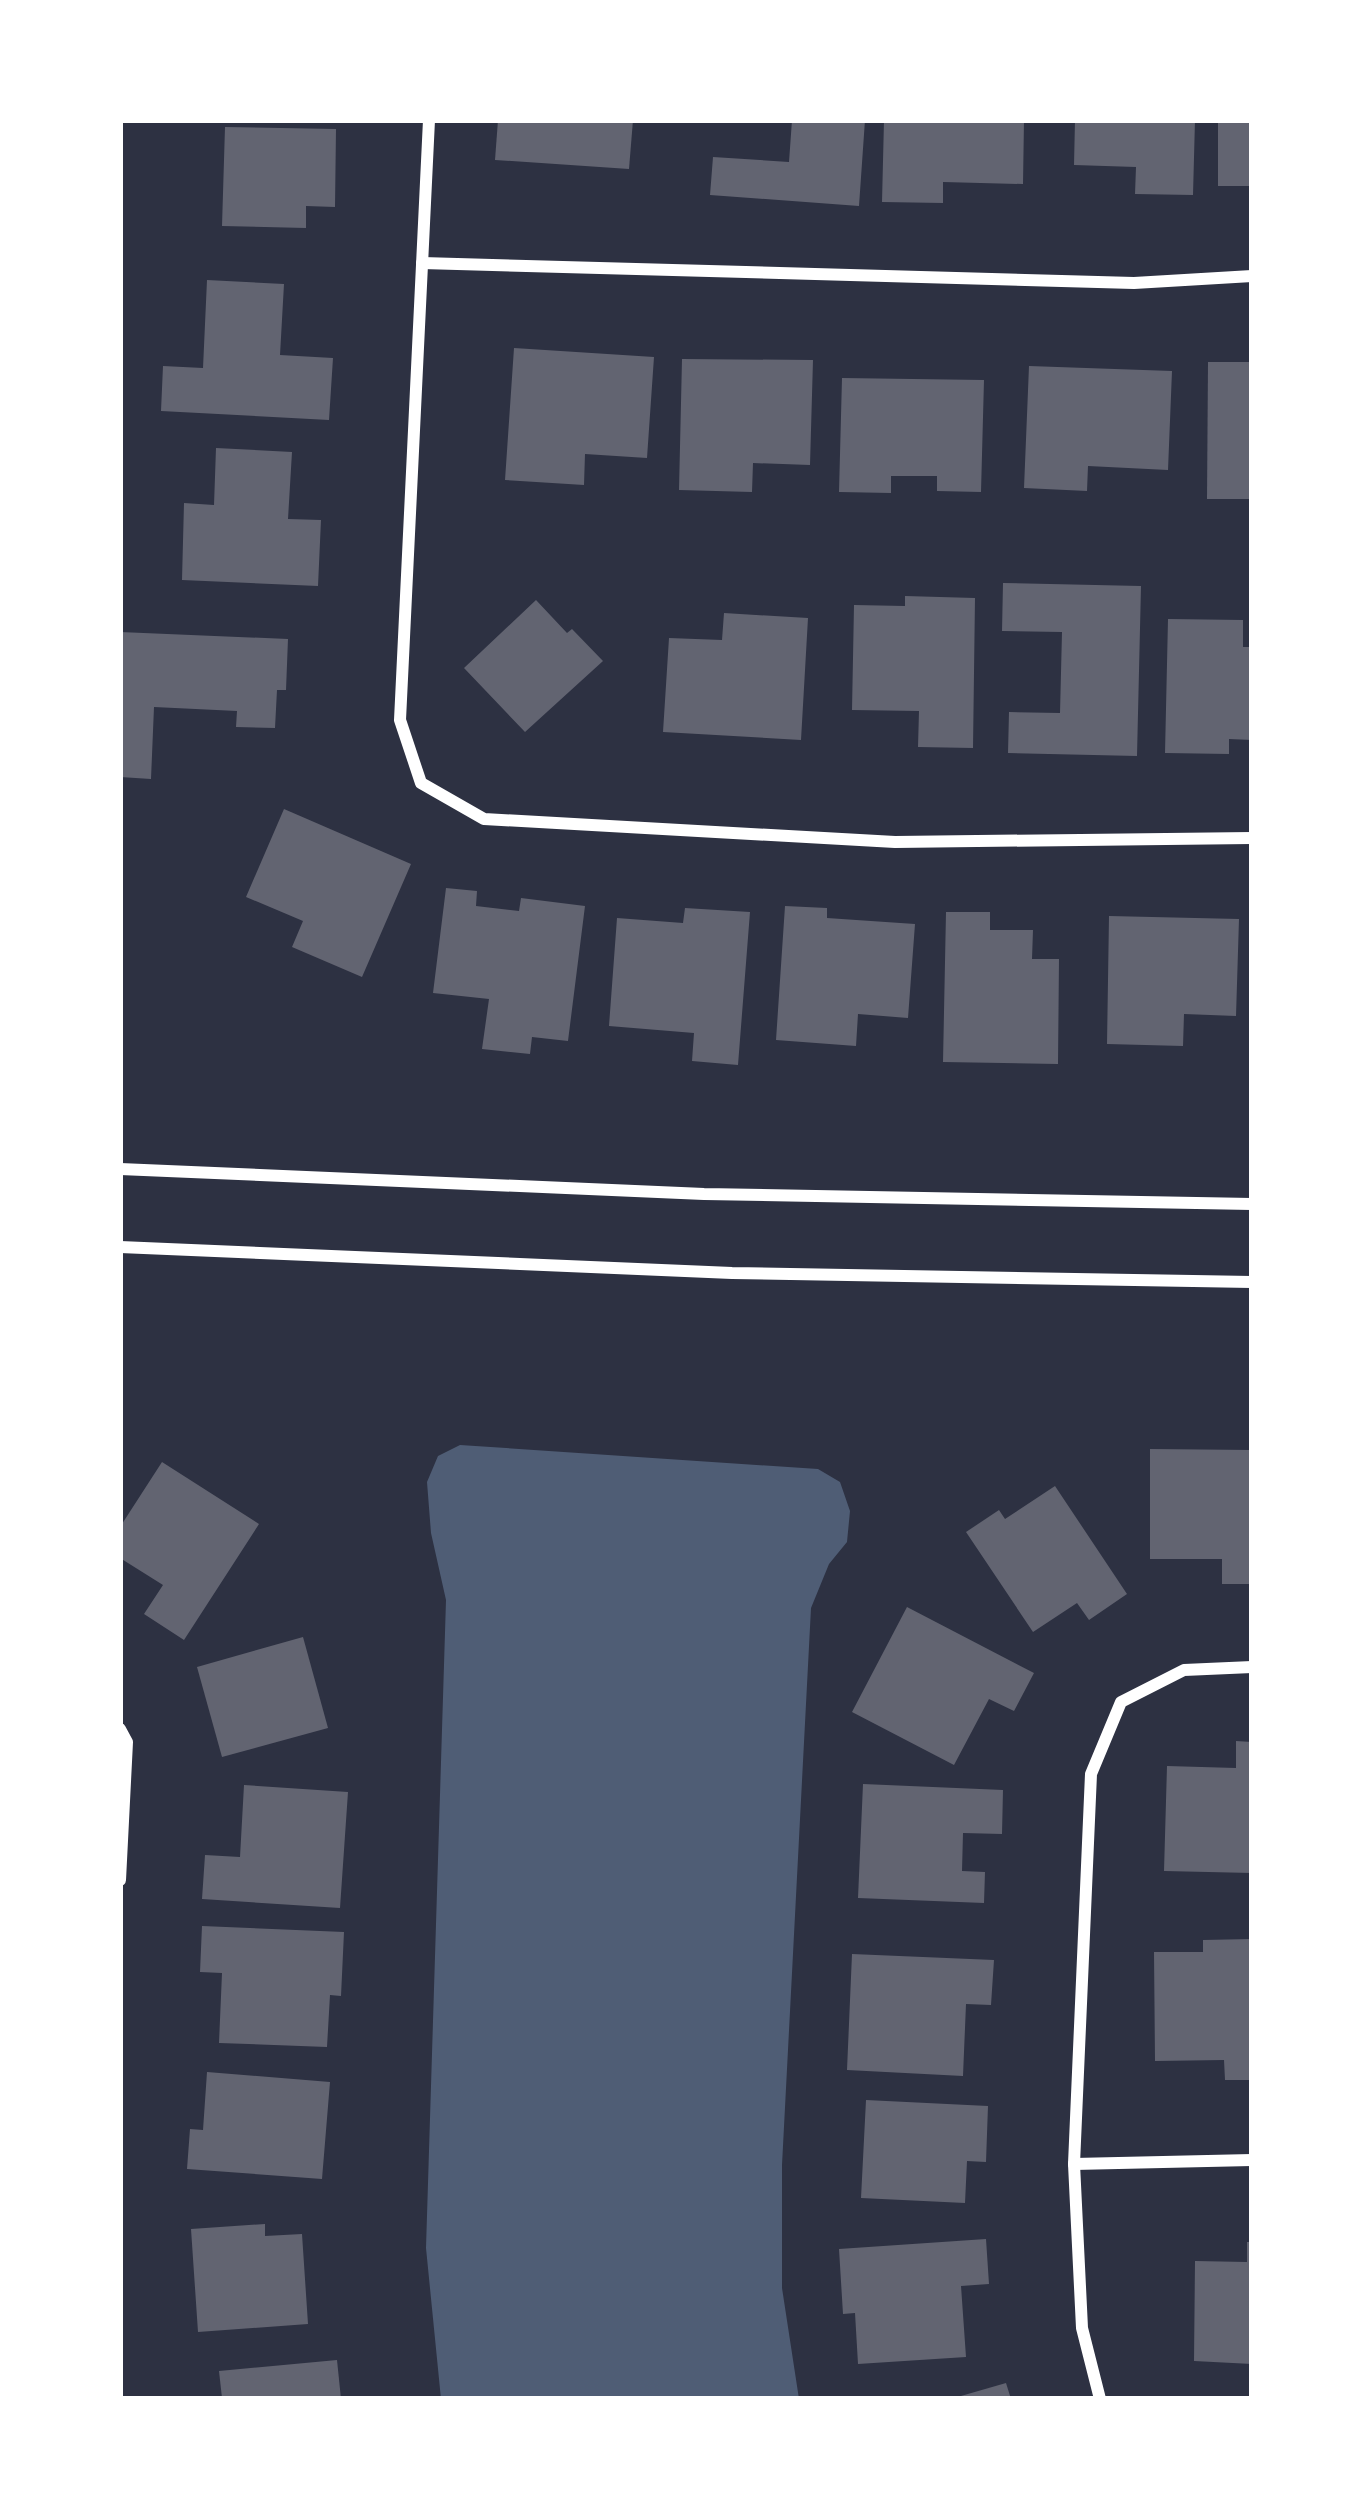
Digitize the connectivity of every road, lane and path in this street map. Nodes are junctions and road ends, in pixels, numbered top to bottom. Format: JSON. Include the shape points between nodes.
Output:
{"nodes":[{"id":1,"x":430,"y":120,"type":"edge"},
{"id":2,"x":422,"y":262,"type":"junction"},
{"id":3,"x":1252,"y":276,"type":"edge"},
{"id":4,"x":1252,"y":838,"type":"edge"},
{"id":5,"x":120,"y":1169,"type":"edge"},
{"id":6,"x":1252,"y":1204,"type":"edge"},
{"id":7,"x":120,"y":1247,"type":"edge"},
{"id":8,"x":1252,"y":1282,"type":"edge"},
{"id":9,"x":1252,"y":1667,"type":"edge"},
{"id":10,"x":120,"y":1730,"type":"edge"},
{"id":11,"x":120,"y":1880,"type":"edge"},
{"id":12,"x":1252,"y":2160,"type":"edge"},
{"id":13,"x":1074,"y":2164,"type":"junction"},
{"id":14,"x":1100,"y":2399,"type":"edge"}],
"edges":[{"from":1,"to":2,"type":"street"},
{"from":2,"to":3,"type":"street","via":[[1134,283]]},
{"from":2,"to":4,"type":"street","via":[[400,720],[421,783],[484,819],[895,842]]},
{"from":5,"to":6,"type":"street","via":[[704,1194]]},
{"from":7,"to":8,"type":"street","via":[[732,1273]]},
{"from":9,"to":13,"type":"street","via":[[1184,1670],[1121,1702],[1091,1774]]},
{"from":10,"to":11,"type":"street","via":[[127,1742]]},
{"from":12,"to":13,"type":"street"},
{"from":13,"to":14,"type":"street","via":[[1082,2328]]}]}
